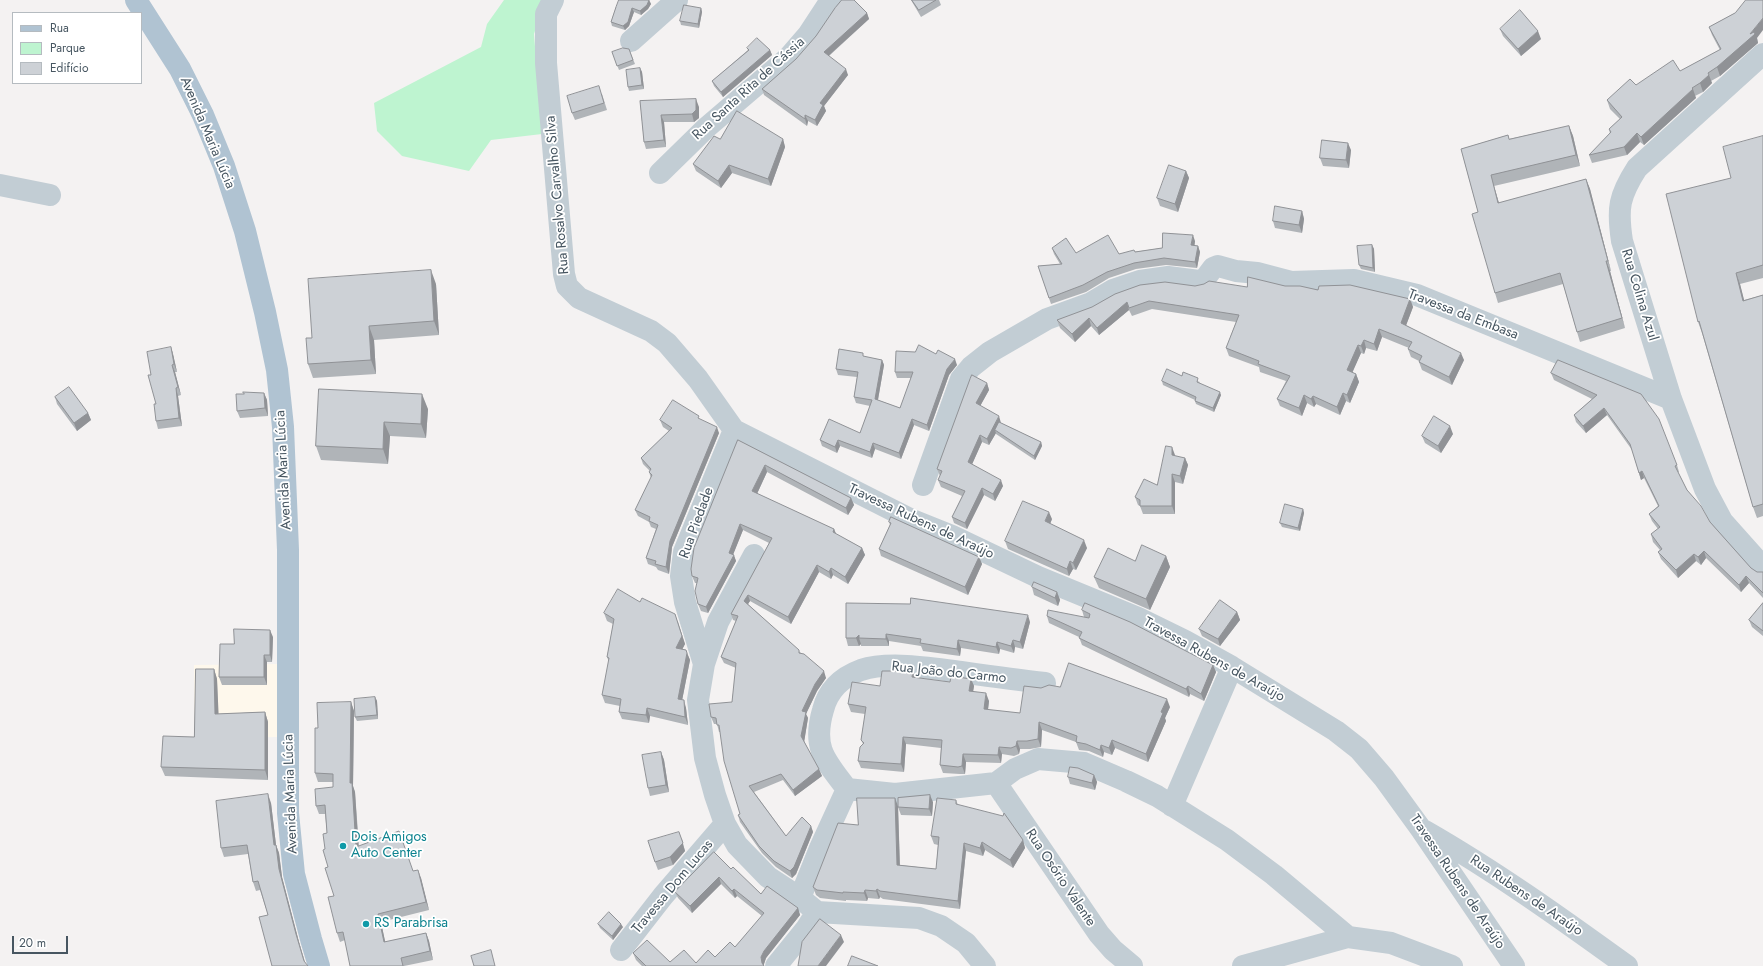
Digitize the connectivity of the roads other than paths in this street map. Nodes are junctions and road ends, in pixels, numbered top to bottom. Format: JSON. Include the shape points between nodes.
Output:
{"nodes":[{"id":1,"x":136,"y":0,"type":"edge"},
{"id":2,"x":553,"y":0,"type":"edge"},
{"id":3,"x":677,"y":0,"type":"edge"},
{"id":4,"x":832,"y":0,"type":"edge"},
{"id":5,"x":631,"y":41,"type":"dead end"},
{"id":6,"x":1763,"y":54,"type":"edge"},
{"id":7,"x":660,"y":173,"type":"dead end"},
{"id":8,"x":0,"y":185,"type":"edge"},
{"id":9,"x":50,"y":195,"type":"dead end"},
{"id":10,"x":1671,"y":399,"type":"junction"},
{"id":11,"x":734,"y":430,"type":"junction"},
{"id":12,"x":923,"y":485,"type":"dead end"},
{"id":13,"x":754,"y":555,"type":"dead end"},
{"id":14,"x":1763,"y":567,"type":"edge"},
{"id":15,"x":704,"y":664,"type":"junction"},
{"id":16,"x":1232,"y":667,"type":"junction"},
{"id":17,"x":1045,"y":683,"type":"dead end"},
{"id":18,"x":996,"y":783,"type":"junction"},
{"id":19,"x":847,"y":789,"type":"junction"},
{"id":20,"x":1172,"y":806,"type":"junction"},
{"id":21,"x":725,"y":824,"type":"junction"},
{"id":22,"x":1421,"y":829,"type":"junction"},
{"id":23,"x":800,"y":898,"type":"junction"},
{"id":24,"x":817,"y":912,"type":"junction"},
{"id":25,"x":1348,"y":937,"type":"junction"},
{"id":26,"x":621,"y":950,"type":"dead end"},
{"id":27,"x":319,"y":966,"type":"edge"},
{"id":28,"x":776,"y":966,"type":"edge"},
{"id":29,"x":986,"y":966,"type":"edge"},
{"id":30,"x":1132,"y":966,"type":"edge"},
{"id":31,"x":1243,"y":966,"type":"edge"},
{"id":32,"x":1452,"y":966,"type":"edge"},
{"id":33,"x":1514,"y":966,"type":"edge"},
{"id":34,"x":1627,"y":966,"type":"edge"}],
"edges":[{"from":1,"to":27,"type":"main road","name":"Avenida Maria Lúcia","via":[[180,69],[224,166],[245,231],[266,312],[277,370],[283,427],[288,550],[288,813],[294,874]]},
{"from":2,"to":11,"type":"street","name":"Rua Rosalvo Carvalho Silva","via":[[546,14],[546,63],[562,260],[568,286],[587,303],[651,331],[667,343],[698,379]]},
{"from":3,"to":5,"type":"street"},
{"from":4,"to":7,"type":"street","name":"Rua Santa Rita de Cássia","via":[[789,57],[706,128]]},
{"from":6,"to":10,"type":"street","name":"Rua Colina Azul","via":[[1637,168],[1620,201],[1622,241]]},
{"from":8,"to":9,"type":"street"},
{"from":10,"to":12,"type":"street","name":"Travessa da Embasa","via":[[1416,295],[1354,280],[1291,282],[1257,273],[1236,272],[1218,266],[1212,268],[1204,280],[1199,282],[1168,277],[1140,281],[1113,290],[1091,302],[1047,319],[990,352],[961,379]]},
{"from":10,"to":14,"type":"street","name":"Rua Colina Azul","via":[[1705,489],[1722,522]]},
{"from":11,"to":15,"type":"street","name":"Rua Piedade","via":[[684,552],[681,576],[685,602]]},
{"from":11,"to":16,"type":"street","name":"Travessa Rubens de Araújo","via":[[912,520],[1038,577],[1138,618]]},
{"from":13,"to":15,"type":"street","via":[[718,622]]},
{"from":15,"to":21,"type":"street","via":[[698,700],[705,758]]},
{"from":16,"to":20,"type":"street"},
{"from":16,"to":22,"type":"street","name":"Travessa Rubens de Araújo","via":[[1300,707],[1359,749]]},
{"from":17,"to":19,"type":"street","name":"Rua João do Carmo","via":[[925,668],[877,666],[860,670],[840,681],[826,700],[818,733],[827,762]]},
{"from":18,"to":19,"type":"street","via":[[895,794]]},
{"from":18,"to":20,"type":"street","via":[[1015,768],[1038,759],[1084,763],[1133,784]]},
{"from":18,"to":30,"type":"street","name":"Rua Osório Valente","via":[[1098,934]]},
{"from":19,"to":23,"type":"street"},
{"from":20,"to":25,"type":"street","via":[[1227,840],[1274,875]]},
{"from":21,"to":23,"type":"street","via":[[736,845],[753,863]]},
{"from":21,"to":26,"type":"street","name":"Travessa Dom Lucas"},
{"from":22,"to":33,"type":"street","name":"Travessa Rubens de Araújo"},
{"from":22,"to":34,"type":"street","name":"Rua Rubens de Araújo","via":[[1566,922]]},
{"from":23,"to":24,"type":"street"},
{"from":24,"to":28,"type":"street"},
{"from":24,"to":29,"type":"street","via":[[919,918],[941,926],[966,943]]},
{"from":25,"to":31,"type":"street"},
{"from":25,"to":32,"type":"street","via":[[1391,943]]}]}
